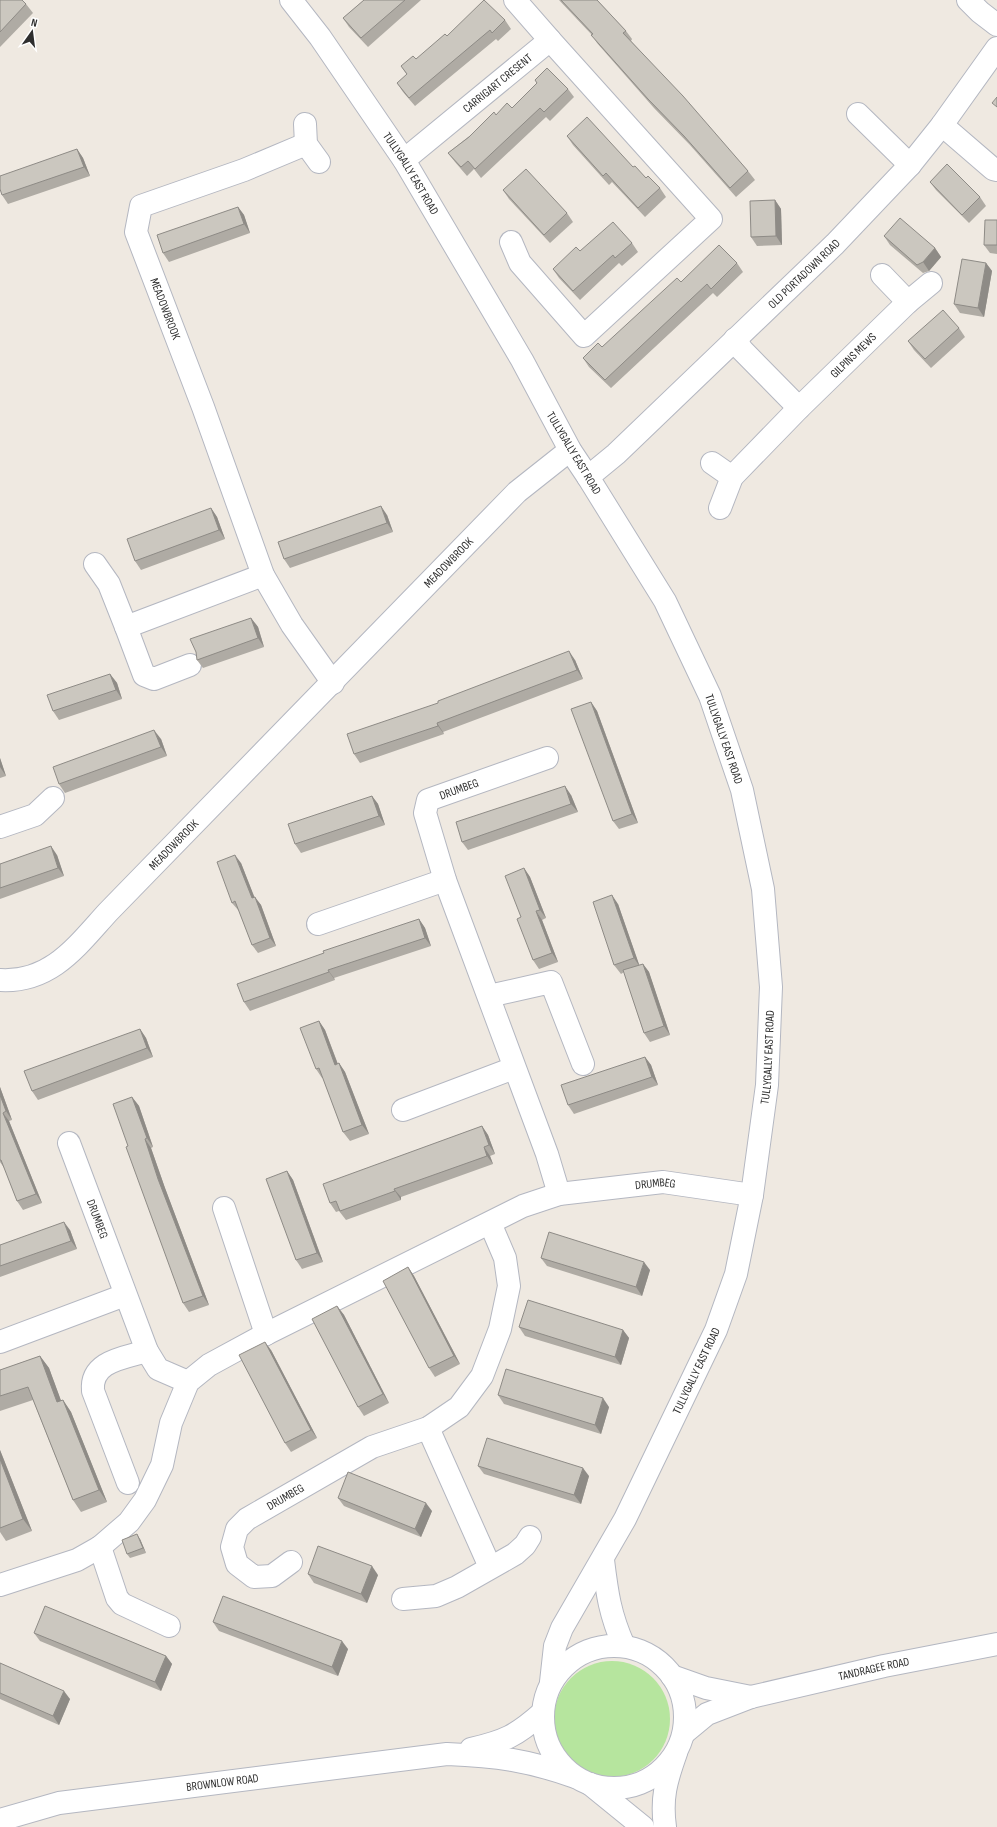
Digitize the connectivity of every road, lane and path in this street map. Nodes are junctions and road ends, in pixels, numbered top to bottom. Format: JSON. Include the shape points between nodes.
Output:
{"nodes":[{"id":1,"x":291,"y":0,"type":"edge"},
{"id":2,"x":515,"y":0,"type":"edge"},
{"id":3,"x":968,"y":0,"type":"edge"},
{"id":4,"x":997,"y":24,"type":"edge"},
{"id":5,"x":550,"y":40,"type":"junction"},
{"id":6,"x":997,"y":48,"type":"edge"},
{"id":7,"x":858,"y":114,"type":"dead end"},
{"id":8,"x":942,"y":125,"type":"junction"},
{"id":9,"x":404,"y":160,"type":"junction"},
{"id":10,"x":319,"y":162,"type":"dead end"},
{"id":11,"x":910,"y":164,"type":"junction"},
{"id":12,"x":997,"y":170,"type":"edge"},
{"id":13,"x":511,"y":242,"type":"dead end"},
{"id":14,"x":882,"y":275,"type":"dead end"},
{"id":15,"x":931,"y":283,"type":"dead end"},
{"id":16,"x":908,"y":302,"type":"junction"},
{"id":17,"x":735,"y":339,"type":"junction"},
{"id":18,"x":799,"y":408,"type":"junction"},
{"id":19,"x":570,"y":450,"type":"junction"},
{"id":20,"x":712,"y":463,"type":"dead end"},
{"id":21,"x":588,"y":477,"type":"junction"},
{"id":22,"x":732,"y":477,"type":"junction"},
{"id":23,"x":720,"y":508,"type":"dead end"},
{"id":24,"x":95,"y":564,"type":"dead end"},
{"id":25,"x":263,"y":575,"type":"junction"},
{"id":26,"x":126,"y":627,"type":"junction"},
{"id":27,"x":190,"y":665,"type":"dead end"},
{"id":28,"x":333,"y":683,"type":"junction"},
{"id":29,"x":547,"y":758,"type":"dead end"},
{"id":30,"x":53,"y":798,"type":"dead end"},
{"id":31,"x":0,"y":827,"type":"edge"},
{"id":32,"x":445,"y":880,"type":"junction"},
{"id":33,"x":318,"y":924,"type":"dead end"},
{"id":34,"x":0,"y":980,"type":"edge"},
{"id":35,"x":489,"y":996,"type":"junction"},
{"id":36,"x":583,"y":1064,"type":"dead end"},
{"id":37,"x":514,"y":1068,"type":"junction"},
{"id":38,"x":403,"y":1110,"type":"dead end"},
{"id":39,"x":69,"y":1143,"type":"dead end"},
{"id":40,"x":558,"y":1194,"type":"junction"},
{"id":41,"x":752,"y":1195,"type":"junction"},
{"id":42,"x":224,"y":1208,"type":"dead end"},
{"id":43,"x":490,"y":1223,"type":"junction"},
{"id":44,"x":125,"y":1295,"type":"junction"},
{"id":45,"x":266,"y":1334,"type":"junction"},
{"id":46,"x":0,"y":1342,"type":"edge"},
{"id":47,"x":147,"y":1351,"type":"junction"},
{"id":48,"x":188,"y":1382,"type":"junction"},
{"id":49,"x":428,"y":1428,"type":"junction"},
{"id":50,"x":128,"y":1483,"type":"dead end"},
{"id":51,"x":530,"y":1537,"type":"dead end"},
{"id":52,"x":100,"y":1547,"type":"junction"},
{"id":53,"x":603,"y":1560,"type":"junction"},
{"id":54,"x":291,"y":1562,"type":"dead end"},
{"id":55,"x":490,"y":1567,"type":"junction"},
{"id":56,"x":0,"y":1585,"type":"edge"},
{"id":57,"x":403,"y":1599,"type":"dead end"},
{"id":58,"x":169,"y":1626,"type":"dead end"},
{"id":59,"x":997,"y":1644,"type":"edge"},
{"id":60,"x":624,"y":1646,"type":"junction"},
{"id":61,"x":672,"y":1676,"type":"junction"},
{"id":62,"x":551,"y":1682,"type":"junction"},
{"id":63,"x":751,"y":1696,"type":"junction"},
{"id":64,"x":542,"y":1713,"type":"junction"},
{"id":65,"x":684,"y":1734,"type":"junction"},
{"id":66,"x":676,"y":1753,"type":"junction"},
{"id":67,"x":447,"y":1754,"type":"junction"},
{"id":68,"x":582,"y":1781,"type":"junction"},
{"id":69,"x":0,"y":1820,"type":"edge"},
{"id":70,"x":642,"y":1827,"type":"edge"},
{"id":71,"x":665,"y":1827,"type":"edge"}],
"edges":[{"from":1,"to":9,"type":"street","name":"TULLYGALLY EAST ROAD","via":[[320,37]]},
{"from":2,"to":5,"type":"street"},
{"from":3,"to":4,"type":"street"},
{"from":5,"to":9,"type":"street","name":"CARRIGART CRESENT"},
{"from":5,"to":13,"type":"street","via":[[712,219],[584,336],[520,263]]},
{"from":6,"to":8,"type":"street","name":"OLD PORTADOWN ROAD"},
{"from":7,"to":11,"type":"street"},
{"from":8,"to":11,"type":"street","name":"OLD PORTADOWN ROAD"},
{"from":8,"to":12,"type":"street"},
{"from":9,"to":19,"type":"street","name":"TULLYGALLY EAST ROAD","via":[[522,360]]},
{"from":10,"to":25,"type":"street","name":"MEADOWBROOK","via":[[305,134],[244,170],[141,206],[136,232],[203,407]]},
{"from":11,"to":17,"type":"street","name":"OLD PORTADOWN ROAD","via":[[836,244]]},
{"from":14,"to":16,"type":"street"},
{"from":15,"to":16,"type":"street","name":"GILPINS MEWS"},
{"from":16,"to":18,"type":"street","name":"GILPINS MEWS"},
{"from":17,"to":18,"type":"street","via":[[742,350]]},
{"from":17,"to":21,"type":"street","name":"OLD PORTADOWN ROAD","via":[[616,454]]},
{"from":18,"to":22,"type":"street","name":"GILPINS MEWS"},
{"from":19,"to":21,"type":"street","name":"TULLYGALLY EAST ROAD"},
{"from":19,"to":28,"type":"street","name":"MEADOWBROOK","via":[[517,492]]},
{"from":20,"to":22,"type":"street"},
{"from":21,"to":41,"type":"street","name":"TULLYGALLY EAST ROAD","via":[[665,601],[710,696],[742,790],[763,889],[772,987],[767,1085]]},
{"from":22,"to":23,"type":"street","name":"GILPINS MEWS"},
{"from":24,"to":26,"type":"street","via":[[109,584]]},
{"from":25,"to":26,"type":"street"},
{"from":25,"to":28,"type":"street","name":"MEADOWBROOK","via":[[292,625]]},
{"from":26,"to":27,"type":"street","via":[[144,675],[154,679]]},
{"from":28,"to":34,"type":"street","name":"MEADOWBROOK","via":[[108,912],[69,956],[37,976]]},
{"from":29,"to":32,"type":"street","name":"DRUMBEG","via":[[428,800],[425,813]]},
{"from":30,"to":31,"type":"street","via":[[35,815]]},
{"from":32,"to":33,"type":"street"},
{"from":32,"to":35,"type":"street","name":"DRUMBEG"},
{"from":35,"to":36,"type":"street","via":[[551,982]]},
{"from":35,"to":37,"type":"street","name":"DRUMBEG"},
{"from":37,"to":38,"type":"street"},
{"from":37,"to":40,"type":"street","name":"DRUMBEG","via":[[547,1154]]},
{"from":39,"to":44,"type":"street","name":"DRUMBEG"},
{"from":40,"to":41,"type":"street","name":"DRUMBEG","via":[[663,1182]]},
{"from":40,"to":43,"type":"street","name":"DRUMBEG","via":[[523,1206]]},
{"from":41,"to":53,"type":"street","name":"TULLYGALLY EAST ROAD","via":[[736,1274],[716,1330]]},
{"from":42,"to":45,"type":"street"},
{"from":43,"to":45,"type":"street","name":"DRUMBEG"},
{"from":43,"to":49,"type":"street","name":"DRUMBEG","via":[[505,1258],[509,1286],[500,1329],[482,1376],[459,1407]]},
{"from":44,"to":46,"type":"street"},
{"from":44,"to":47,"type":"street","name":"DRUMBEG"},
{"from":45,"to":48,"type":"street","name":"DRUMBEG","via":[[210,1365]]},
{"from":47,"to":48,"type":"street","name":"DRUMBEG","via":[[158,1369]]},
{"from":47,"to":50,"type":"street","via":[[105,1365],[96,1372],[92,1382],[93,1391]]},
{"from":48,"to":52,"type":"street","name":"DRUMBEG","via":[[171,1423],[162,1465],[145,1500],[129,1522]]},
{"from":49,"to":54,"type":"street","name":"DRUMBEG","via":[[372,1447],[247,1519],[237,1529],[232,1546],[237,1564],[254,1577],[272,1576]]},
{"from":49,"to":55,"type":"street"},
{"from":51,"to":55,"type":"street","via":[[515,1554]]},
{"from":52,"to":56,"type":"street","name":"DRUMBEG","via":[[77,1560]]},
{"from":52,"to":58,"type":"street","via":[[117,1598],[122,1604]]},
{"from":53,"to":60,"type":"street","via":[[607,1599]]},
{"from":53,"to":62,"type":"street","name":"TULLYGALLY EAST ROAD","via":[[562,1628],[555,1646]]},
{"from":55,"to":57,"type":"street","via":[[457,1587],[436,1596]]},
{"from":59,"to":63,"type":"street","name":"TANDRAGEE ROAD"},
{"from":60,"to":61,"type":"street","via":[[643,1651]]},
{"from":60,"to":62,"type":"street","via":[[605,1646],[588,1650],[565,1664]]},
{"from":61,"to":63,"type":"street","name":"TANDRAGEE ROAD","via":[[706,1688]]},
{"from":61,"to":65,"type":"street","via":[[681,1693],[686,1712]]},
{"from":62,"to":64,"type":"street"},
{"from":63,"to":65,"type":"street","name":"TANDRAGEE ROAD","via":[[707,1714]]},
{"from":64,"to":67,"type":"street","name":"BROWNLOW ROAD","via":[[523,1730],[499,1743]]},
{"from":64,"to":68,"type":"street","via":[[543,1732],[550,1750],[560,1765]]},
{"from":65,"to":66,"type":"street"},
{"from":66,"to":68,"type":"street","via":[[662,1770],[644,1782],[623,1788],[606,1788]]},
{"from":66,"to":71,"type":"street","via":[[662,1806]]},
{"from":67,"to":68,"type":"street","name":"BROWNLOW ROAD","via":[[526,1761]]},
{"from":67,"to":69,"type":"street","name":"BROWNLOW ROAD","via":[[59,1803]]},
{"from":68,"to":70,"type":"street"}]}
